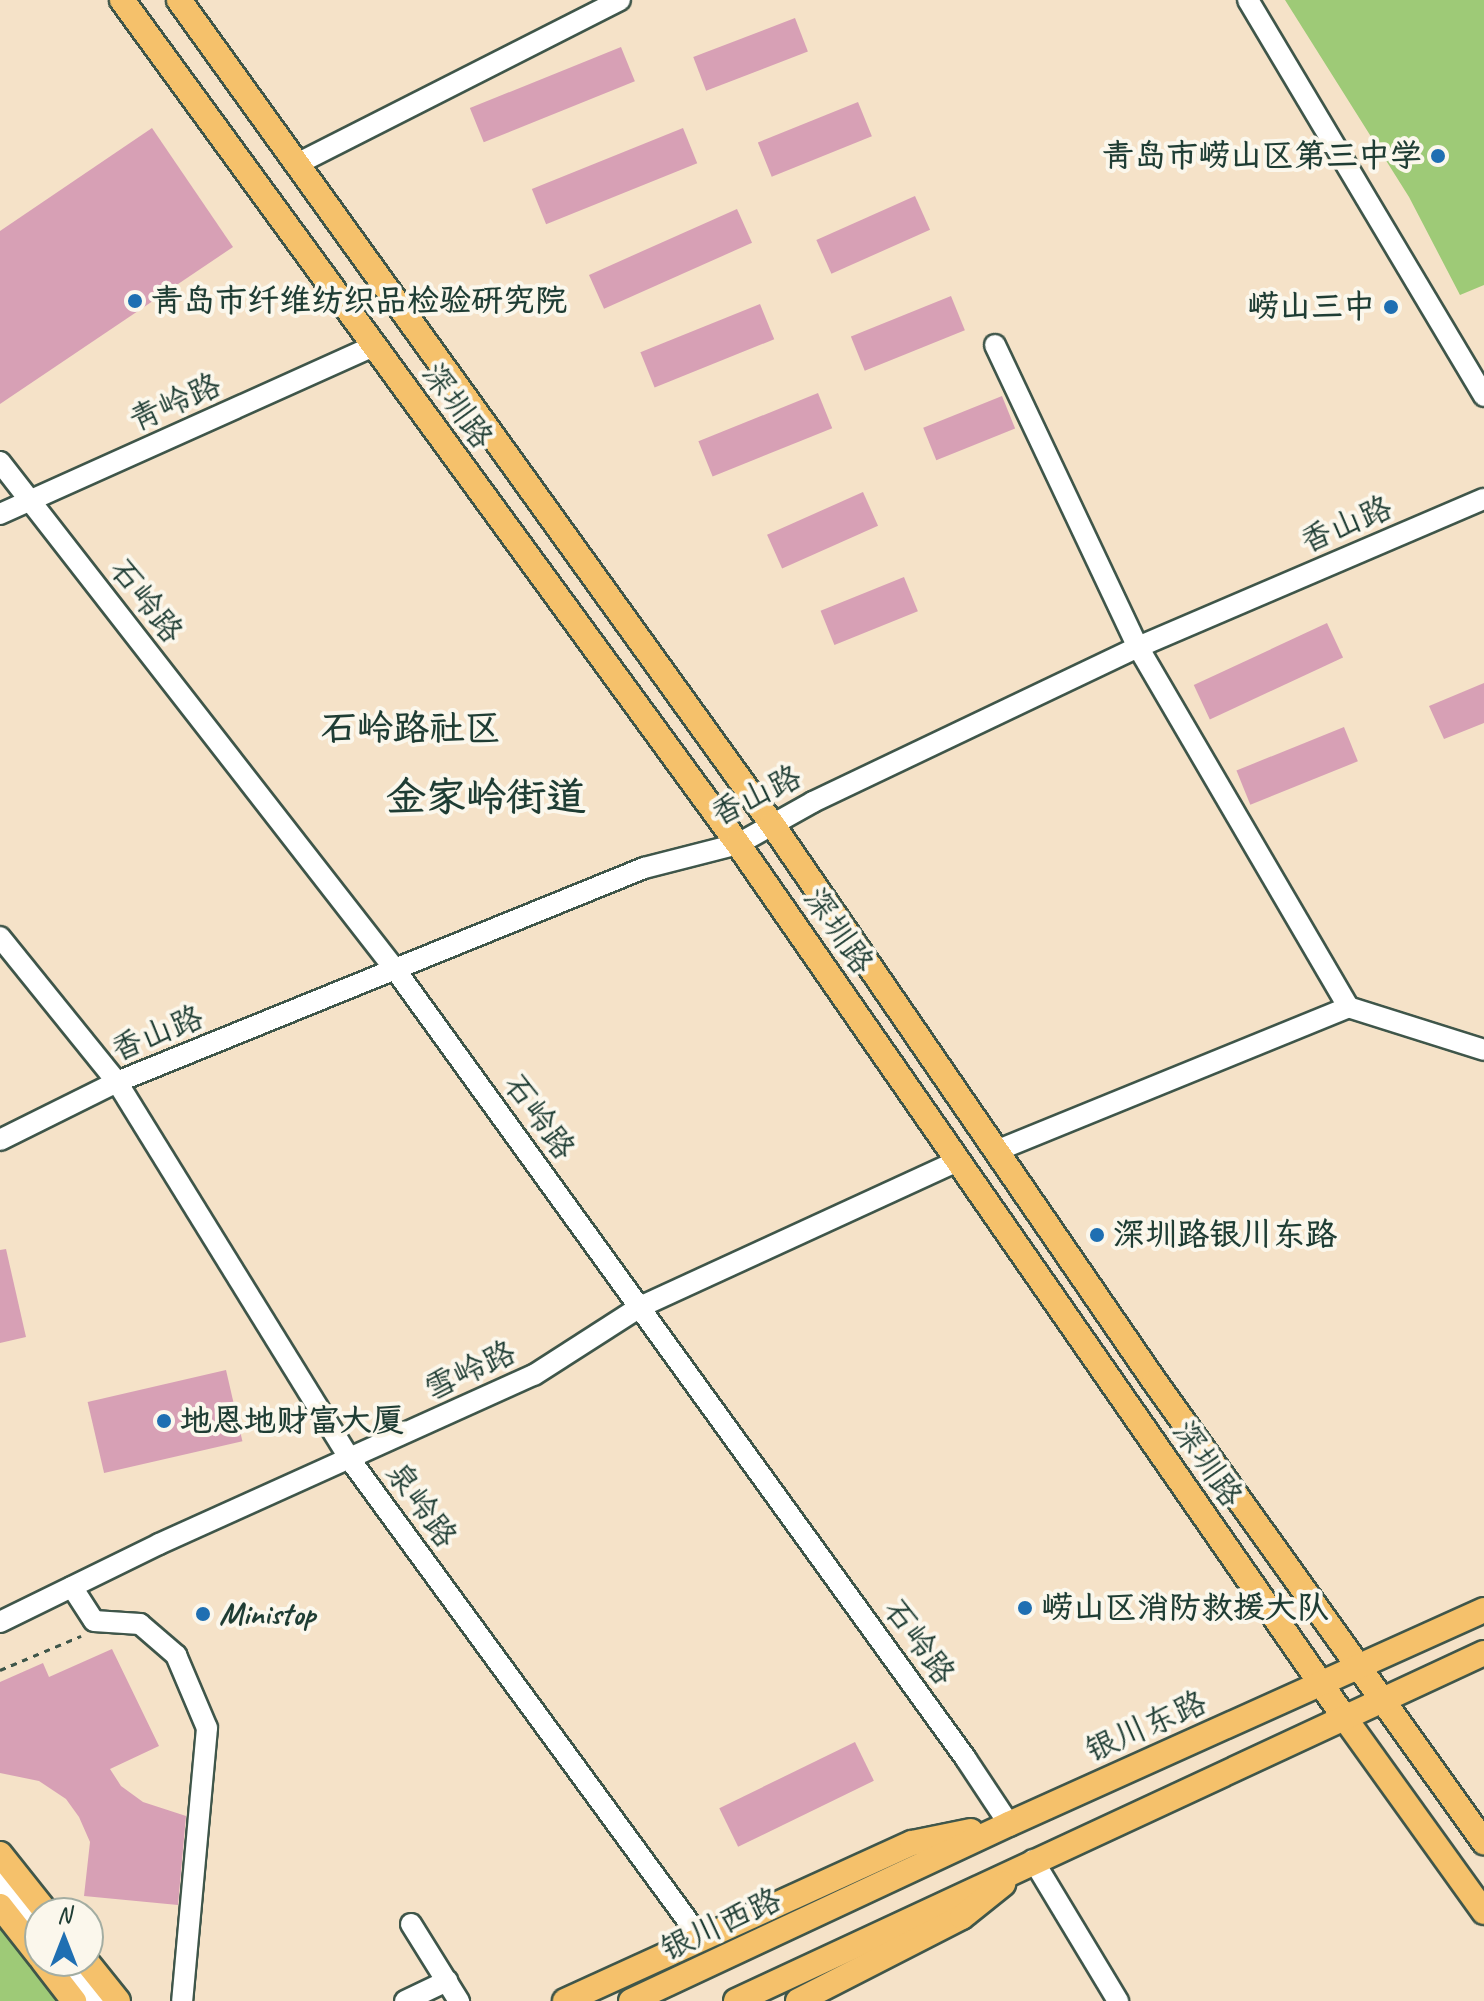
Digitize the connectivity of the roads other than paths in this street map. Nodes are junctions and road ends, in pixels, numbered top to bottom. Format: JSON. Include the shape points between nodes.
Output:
{"nodes":[{"id":1,"x":122,"y":0,"type":"edge"},
{"id":2,"x":179,"y":0,"type":"edge"},
{"id":3,"x":620,"y":0,"type":"edge"},
{"id":4,"x":1248,"y":0,"type":"edge"},
{"id":5,"x":297,"y":164,"type":"junction"},
{"id":6,"x":995,"y":345,"type":"dead end"},
{"id":7,"x":374,"y":346,"type":"junction"},
{"id":8,"x":1484,"y":396,"type":"edge"},
{"id":9,"x":0,"y":462,"type":"edge"},
{"id":10,"x":1484,"y":499,"type":"edge"},
{"id":11,"x":29,"y":501,"type":"junction"},
{"id":12,"x":0,"y":514,"type":"edge"},
{"id":13,"x":1138,"y":647,"type":"junction"},
{"id":14,"x":772,"y":824,"type":"junction"},
{"id":15,"x":738,"y":844,"type":"junction"},
{"id":16,"x":0,"y":937,"type":"edge"},
{"id":17,"x":397,"y":972,"type":"junction"},
{"id":18,"x":1348,"y":1007,"type":"junction"},
{"id":19,"x":1484,"y":1050,"type":"edge"},
{"id":20,"x":117,"y":1082,"type":"junction"},
{"id":21,"x":0,"y":1140,"type":"edge"},
{"id":22,"x":996,"y":1151,"type":"junction"},
{"id":23,"x":958,"y":1161,"type":"junction"},
{"id":24,"x":640,"y":1307,"type":"junction"},
{"id":25,"x":349,"y":1458,"type":"junction"},
{"id":26,"x":72,"y":1587,"type":"junction"},
{"id":27,"x":1484,"y":1610,"type":"edge"},
{"id":28,"x":0,"y":1622,"type":"edge"},
{"id":29,"x":1484,"y":1653,"type":"edge"},
{"id":30,"x":1357,"y":1666,"type":"junction"},
{"id":31,"x":1320,"y":1683,"type":"junction"},
{"id":32,"x":1381,"y":1698,"type":"junction"},
{"id":33,"x":1344,"y":1717,"type":"junction"},
{"id":34,"x":1009,"y":1824,"type":"junction"},
{"id":35,"x":1484,"y":1842,"type":"edge"},
{"id":36,"x":0,"y":1854,"type":"edge"},
{"id":37,"x":1033,"y":1860,"type":"junction"},
{"id":38,"x":0,"y":1878,"type":"edge"},
{"id":39,"x":34,"y":1897,"type":"edge"},
{"id":40,"x":0,"y":1906,"type":"edge"},
{"id":41,"x":837,"y":1906,"type":"joint"},
{"id":42,"x":24,"y":1908,"type":"edge"},
{"id":43,"x":1484,"y":1912,"type":"edge"},
{"id":44,"x":411,"y":1924,"type":"dead end"},
{"id":45,"x":24,"y":1936,"type":"edge"},
{"id":46,"x":701,"y":1939,"type":"junction"},
{"id":47,"x":56,"y":1977,"type":"edge"},
{"id":48,"x":79,"y":1977,"type":"edge"},
{"id":49,"x":99,"y":1977,"type":"edge"},
{"id":50,"x":447,"y":1981,"type":"junction"},
{"id":51,"x":74,"y":2001,"type":"edge"},
{"id":52,"x":98,"y":2001,"type":"edge"},
{"id":53,"x":118,"y":2001,"type":"edge"},
{"id":54,"x":182,"y":2001,"type":"edge"},
{"id":55,"x":405,"y":2001,"type":"edge"},
{"id":56,"x":459,"y":2001,"type":"edge"},
{"id":57,"x":565,"y":2001,"type":"edge"},
{"id":58,"x":631,"y":2001,"type":"edge"},
{"id":59,"x":736,"y":2001,"type":"edge"},
{"id":60,"x":798,"y":2001,"type":"edge"},
{"id":61,"x":1118,"y":2001,"type":"edge"}],
"edges":[{"from":1,"to":7,"type":"main road","name":"深圳路"},
{"from":2,"to":5,"type":"main road","name":"深圳路"},
{"from":3,"to":5,"type":"street"},
{"from":4,"to":8,"type":"street"},
{"from":5,"to":14,"type":"main road","name":"深圳路"},
{"from":6,"to":13,"type":"street"},
{"from":7,"to":11,"type":"street","name":"青岭路"},
{"from":7,"to":15,"type":"main road","name":"深圳路"},
{"from":9,"to":11,"type":"street","name":"石岭路","number":"石岭路"},
{"from":10,"to":13,"type":"street","name":"香山路"},
{"from":11,"to":12,"type":"street","name":"青岭路"},
{"from":11,"to":17,"type":"street","name":"石岭路","number":"石岭路"},
{"from":13,"to":14,"type":"street","name":"香山路"},
{"from":13,"to":18,"type":"street"},
{"from":14,"to":15,"type":"street","name":"香山路"},
{"from":14,"to":22,"type":"main road","name":"深圳路"},
{"from":15,"to":17,"type":"street","name":"香山路","via":[[644,868]]},
{"from":15,"to":23,"type":"main road","name":"深圳路"},
{"from":16,"to":20,"type":"street","name":"泉岭路"},
{"from":17,"to":20,"type":"street","name":"香山路"},
{"from":17,"to":24,"type":"street","name":"石岭路","number":"石岭路"},
{"from":18,"to":19,"type":"street"},
{"from":18,"to":22,"type":"street"},
{"from":20,"to":21,"type":"street","name":"香山路"},
{"from":20,"to":25,"type":"street","name":"泉岭路"},
{"from":22,"to":30,"type":"main road","name":"深圳路"},
{"from":23,"to":24,"type":"street","name":"雪岭路"},
{"from":23,"to":31,"type":"main road","name":"深圳路"},
{"from":24,"to":25,"type":"street","name":"雪岭路","via":[[534,1375]]},
{"from":24,"to":34,"type":"street","name":"石岭路","number":"石岭路"},
{"from":25,"to":26,"type":"street","name":"雪岭路"},
{"from":25,"to":46,"type":"street","name":"泉岭路"},
{"from":26,"to":28,"type":"street","name":"雪岭路"},
{"from":26,"to":54,"type":"street","via":[[94,1621],[140,1624],[176,1655],[207,1728]]},
{"from":27,"to":30,"type":"main road","name":"银川东路"},
{"from":29,"to":32,"type":"main road"},
{"from":30,"to":31,"type":"main road","name":"银川东路"},
{"from":30,"to":32,"type":"main road","name":"深圳路"},
{"from":31,"to":33,"type":"main road","name":"深圳路"},
{"from":31,"to":34,"type":"main road","name":"银川东路"},
{"from":32,"to":33,"type":"main road"},
{"from":32,"to":35,"type":"main road","name":"深圳路"},
{"from":33,"to":37,"type":"main road"},
{"from":33,"to":43,"type":"main road","name":"深圳路"},
{"from":34,"to":41,"type":"main road","name":"银川东路"},
{"from":34,"to":46,"type":"main road","via":[[912,1843]]},
{"from":36,"to":39,"type":"main road"},
{"from":37,"to":59,"type":"main road"},
{"from":37,"to":60,"type":"main road","via":[[962,1917]]},
{"from":37,"to":61,"type":"street"},
{"from":38,"to":42,"type":"street"},
{"from":40,"to":45,"type":"main road"},
{"from":41,"to":58,"type":"main road","name":"银川西路"},
{"from":44,"to":50,"type":"street"},
{"from":46,"to":57,"type":"main road"},
{"from":47,"to":51,"type":"main road"},
{"from":48,"to":52,"type":"street"},
{"from":49,"to":53,"type":"main road"},
{"from":50,"to":55,"type":"street"},
{"from":50,"to":56,"type":"street"}]}
